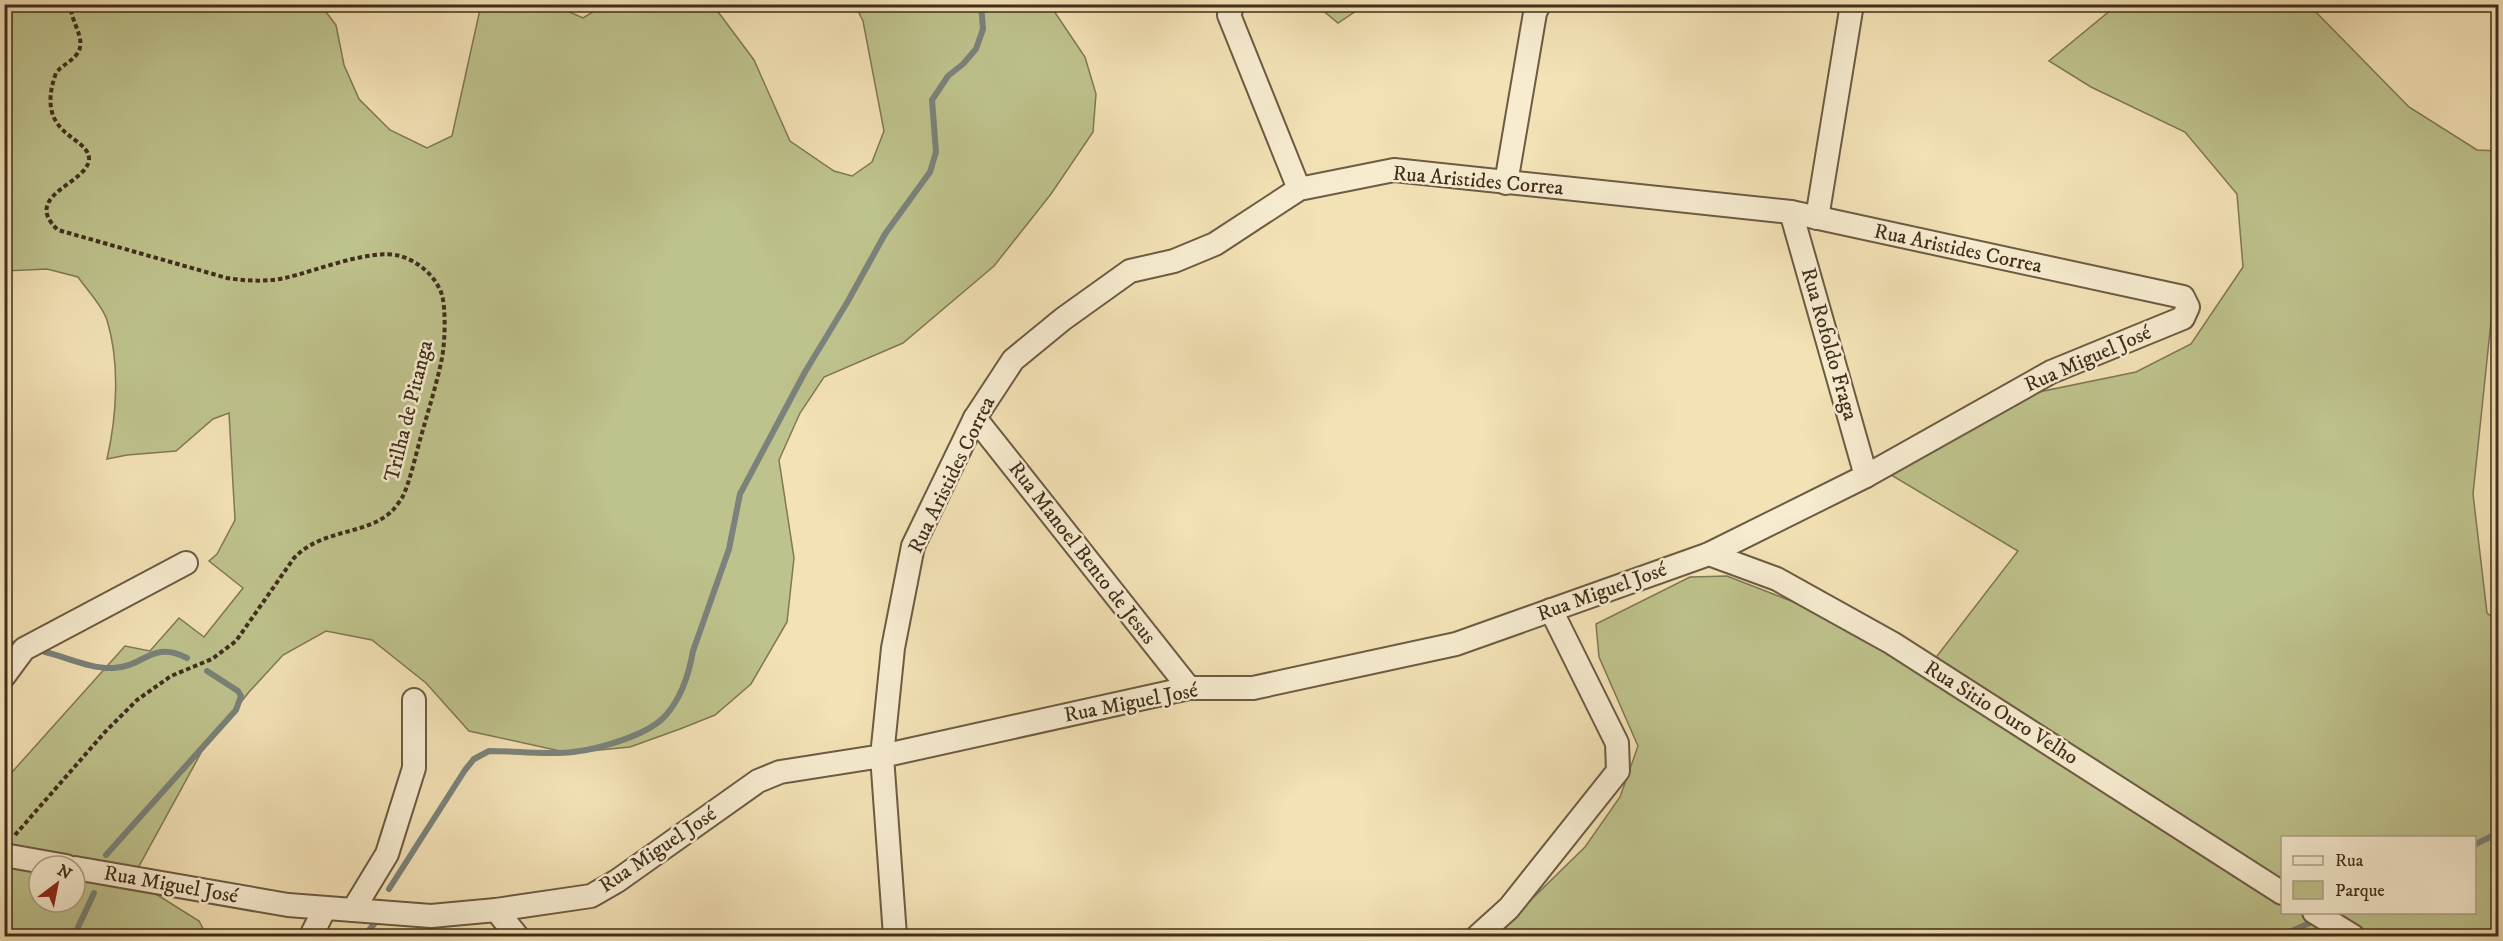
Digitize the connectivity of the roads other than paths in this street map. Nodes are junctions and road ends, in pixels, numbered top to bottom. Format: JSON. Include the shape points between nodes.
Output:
{"nodes":[{"id":1,"x":1233,"y":4,"type":"edge"},
{"id":2,"x":1539,"y":4,"type":"edge"},
{"id":3,"x":1851,"y":4,"type":"edge"},
{"id":4,"x":1506,"y":183,"type":"junction"},
{"id":5,"x":1299,"y":189,"type":"junction"},
{"id":6,"x":1791,"y":212,"type":"junction"},
{"id":7,"x":1817,"y":218,"type":"junction"},
{"id":8,"x":2188,"y":307,"type":"joint"},
{"id":9,"x":975,"y":418,"type":"junction"},
{"id":10,"x":1866,"y":476,"type":"junction"},
{"id":11,"x":1709,"y":554,"type":"junction"},
{"id":12,"x":186,"y":563,"type":"dead end"},
{"id":13,"x":1551,"y":610,"type":"junction"},
{"id":14,"x":4,"y":676,"type":"edge"},
{"id":15,"x":1189,"y":688,"type":"junction"},
{"id":16,"x":414,"y":700,"type":"dead end"},
{"id":17,"x":882,"y":756,"type":"junction"},
{"id":18,"x":8,"y":847,"type":"edge"},
{"id":19,"x":29,"y":854,"type":"edge"},
{"id":20,"x":87,"y":870,"type":"edge"},
{"id":21,"x":2281,"y":892,"type":"edge"},
{"id":22,"x":325,"y":908,"type":"junction"},
{"id":23,"x":353,"y":910,"type":"junction"},
{"id":24,"x":496,"y":910,"type":"junction"},
{"id":25,"x":2317,"y":914,"type":"edge"},
{"id":26,"x":311,"y":936,"type":"edge"},
{"id":27,"x":517,"y":936,"type":"edge"},
{"id":28,"x":895,"y":936,"type":"edge"},
{"id":29,"x":1478,"y":936,"type":"edge"},
{"id":30,"x":2354,"y":936,"type":"edge"}],
"edges":[{"from":1,"to":5,"type":"street","via":[[1229,15]]},
{"from":2,"to":4,"type":"street"},
{"from":3,"to":7,"type":"street"},
{"from":4,"to":5,"type":"street","name":"Rua Aristides Correa","via":[[1394,170]]},
{"from":4,"to":6,"type":"street","name":"Rua Aristides Correa"},
{"from":5,"to":9,"type":"street","name":"Rua Aristides Correa","via":[[1215,244],[1174,261],[1130,271],[1120,278],[1013,360]]},
{"from":6,"to":7,"type":"street","name":"Rua Aristides Correa"},
{"from":6,"to":10,"type":"street","name":"Rua Rofoldo Fraga"},
{"from":7,"to":8,"type":"street","name":"Rua Aristides Correa","via":[[2183,297]]},
{"from":8,"to":10,"type":"street","name":"Rua Miguel José","via":[[2182,318],[2051,372]]},
{"from":9,"to":15,"type":"street","name":"Rua Manoel Bento de Jesus"},
{"from":9,"to":17,"type":"street","name":"Rua Aristides Correa","via":[[913,546],[893,648]]},
{"from":10,"to":11,"type":"street","name":"Rua Miguel José"},
{"from":11,"to":13,"type":"street","name":"Rua Miguel José"},
{"from":11,"to":21,"type":"street","name":"Rua Sitio Ouro Velho","via":[[1777,579],[1892,643]]},
{"from":12,"to":14,"type":"street","via":[[24,649]]},
{"from":13,"to":15,"type":"street","name":"Rua Miguel José","via":[[1456,644],[1264,686]]},
{"from":13,"to":29,"type":"street","via":[[1617,743],[1618,771],[1509,908]]},
{"from":15,"to":17,"type":"street","name":"Rua Miguel José"},
{"from":16,"to":23,"type":"street","via":[[414,768],[387,854]]},
{"from":17,"to":24,"type":"street","name":"Rua Miguel José","via":[[780,772],[758,781],[591,896]]},
{"from":17,"to":28,"type":"street","name":"Rua Aristides Correa"},
{"from":18,"to":19,"type":"street"},
{"from":20,"to":22,"type":"street","name":"Rua Miguel José"},
{"from":22,"to":23,"type":"street","name":"Rua Miguel José"},
{"from":22,"to":26,"type":"street"},
{"from":23,"to":24,"type":"street","name":"Rua Miguel José","via":[[431,916]]},
{"from":24,"to":27,"type":"street"},
{"from":25,"to":30,"type":"street"}]}
